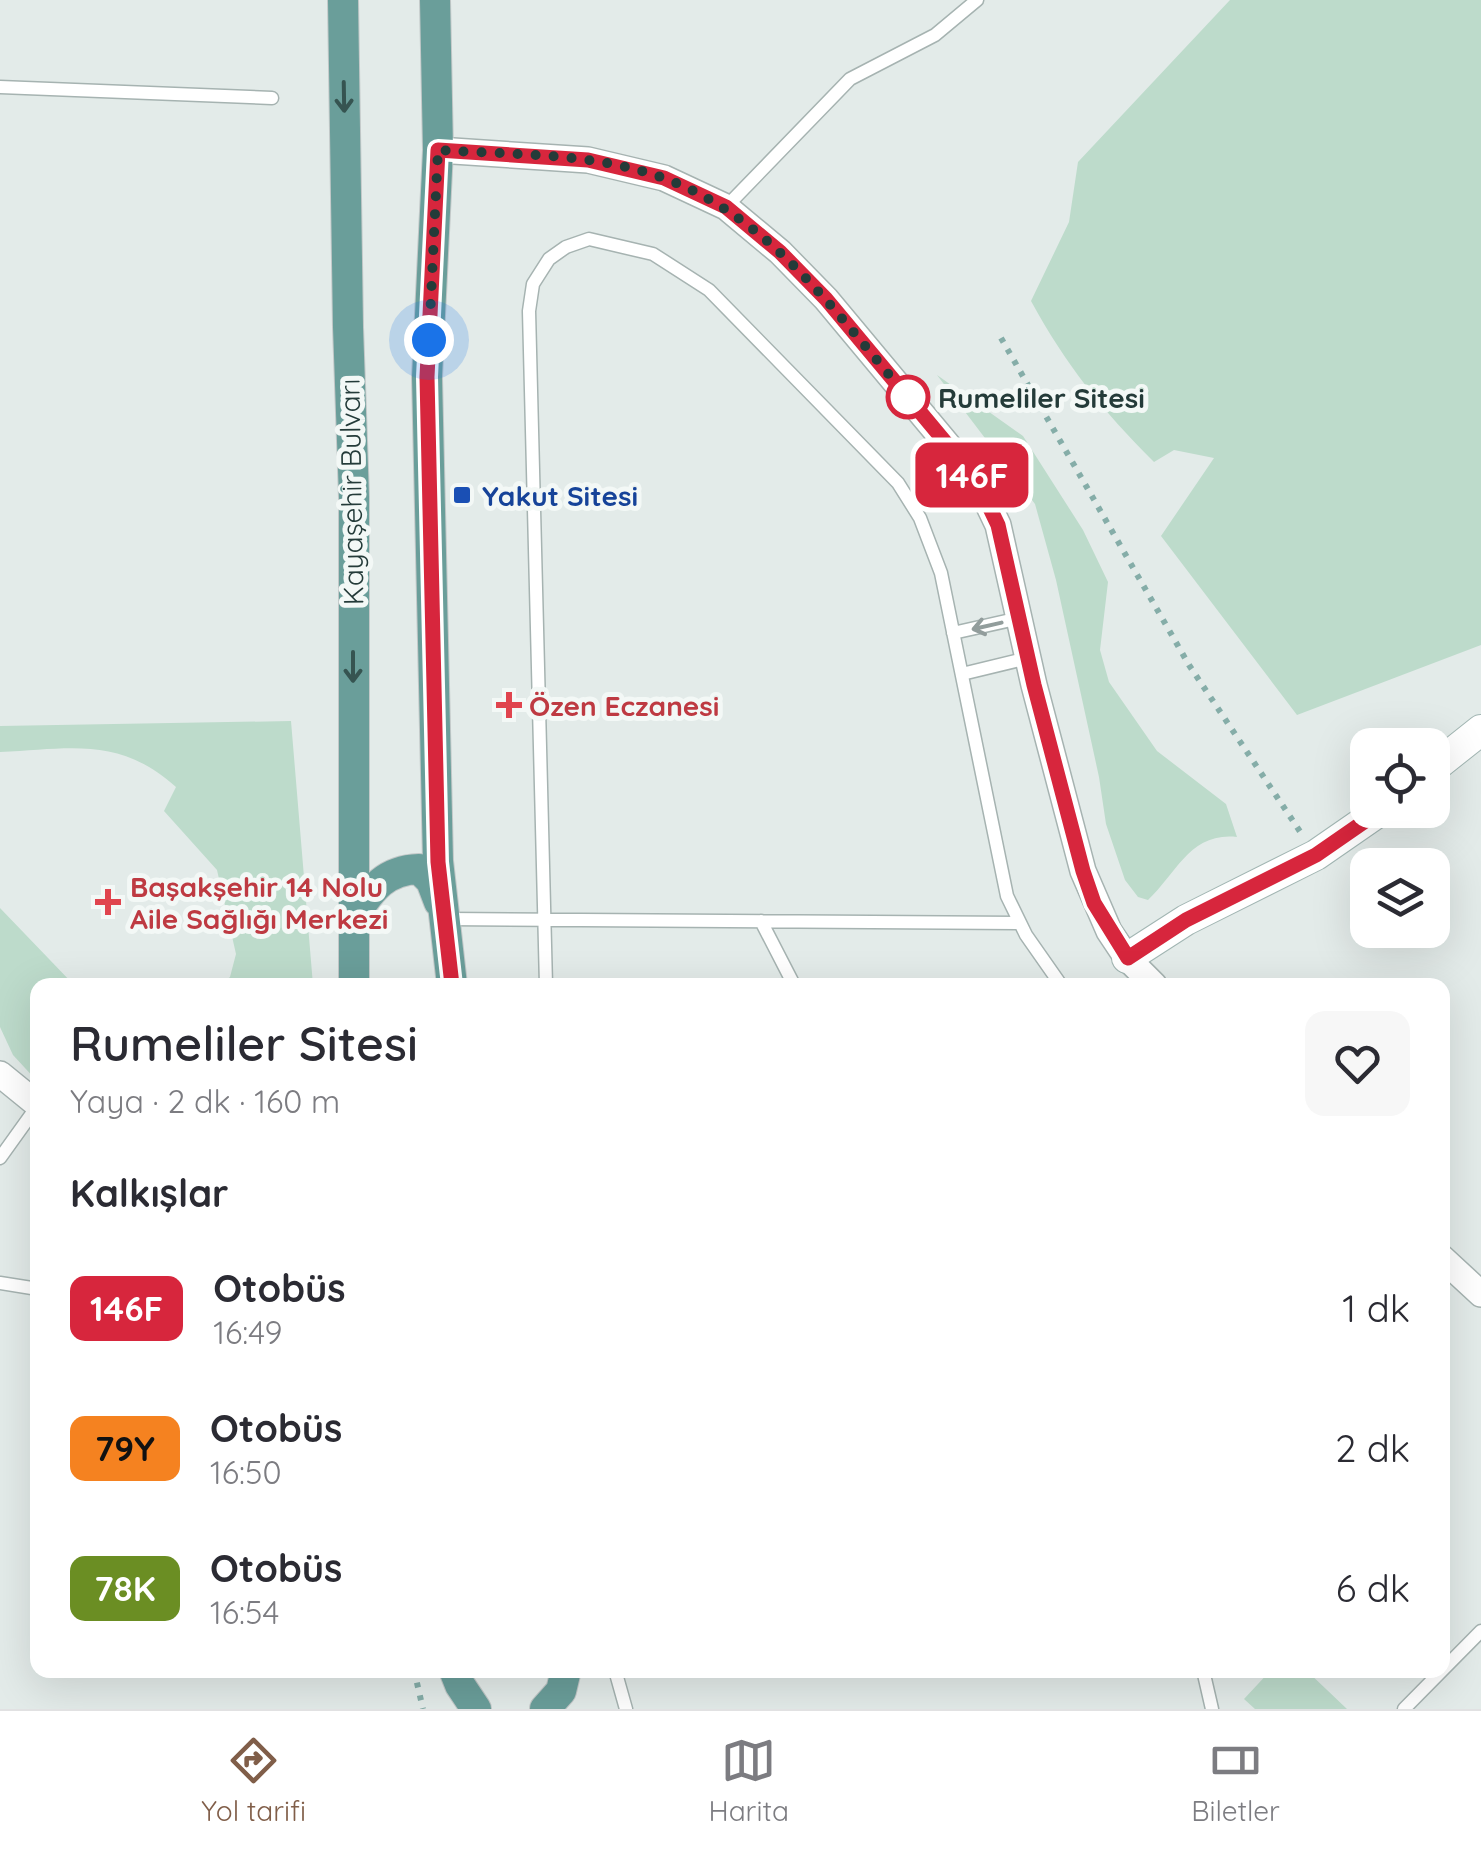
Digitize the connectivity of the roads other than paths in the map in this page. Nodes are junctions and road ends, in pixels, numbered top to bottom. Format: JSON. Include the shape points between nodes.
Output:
{"nodes":[{"id":1,"x":343,"y":0,"type":"edge"},
{"id":2,"x":435,"y":0,"type":"edge"},
{"id":3,"x":977,"y":0,"type":"edge"},
{"id":4,"x":0,"y":88,"type":"edge"},
{"id":5,"x":272,"y":98,"type":"dead end"},
{"id":6,"x":438,"y":150,"type":"junction"},
{"id":7,"x":726,"y":207,"type":"junction"},
{"id":8,"x":1020,"y":618,"type":"junction"},
{"id":9,"x":953,"y":633,"type":"junction"},
{"id":10,"x":1028,"y":658,"type":"junction"},
{"id":11,"x":962,"y":674,"type":"junction"},
{"id":12,"x":1481,"y":730,"type":"edge"},
{"id":13,"x":1450,"y":755,"type":"edge"},
{"id":14,"x":1355,"y":828,"type":"edge"},
{"id":15,"x":354,"y":915,"type":"junction"},
{"id":16,"x":545,"y":919,"type":"junction"},
{"id":17,"x":444,"y":920,"type":"junction"},
{"id":18,"x":761,"y":921,"type":"junction"},
{"id":19,"x":1020,"y":923,"type":"junction"},
{"id":20,"x":1128,"y":958,"type":"junction"},
{"id":21,"x":354,"y":978,"type":"edge"},
{"id":22,"x":451,"y":978,"type":"edge"},
{"id":23,"x":546,"y":978,"type":"edge"},
{"id":24,"x":790,"y":978,"type":"edge"},
{"id":25,"x":1056,"y":978,"type":"edge"},
{"id":26,"x":1147,"y":978,"type":"edge"},
{"id":27,"x":0,"y":1074,"type":"edge"},
{"id":28,"x":30,"y":1098,"type":"edge"},
{"id":29,"x":30,"y":1116,"type":"edge"},
{"id":30,"x":0,"y":1158,"type":"edge"},
{"id":31,"x":1450,"y":1265,"type":"edge"},
{"id":32,"x":0,"y":1283,"type":"edge"},
{"id":33,"x":30,"y":1288,"type":"edge"},
{"id":34,"x":1481,"y":1294,"type":"edge"},
{"id":35,"x":1481,"y":1632,"type":"edge"},
{"id":36,"x":1450,"y":1663,"type":"edge"},
{"id":37,"x":444,"y":1678,"type":"edge"},
{"id":38,"x":457,"y":1678,"type":"edge"},
{"id":39,"x":565,"y":1678,"type":"edge"},
{"id":40,"x":569,"y":1678,"type":"edge"},
{"id":41,"x":617,"y":1678,"type":"edge"},
{"id":42,"x":1204,"y":1678,"type":"edge"},
{"id":43,"x":1435,"y":1678,"type":"edge"},
{"id":44,"x":450,"y":1709,"type":"edge"},
{"id":45,"x":476,"y":1709,"type":"edge"},
{"id":46,"x":544,"y":1709,"type":"edge"},
{"id":47,"x":576,"y":1709,"type":"edge"},
{"id":48,"x":626,"y":1709,"type":"edge"},
{"id":49,"x":1212,"y":1709,"type":"edge"},
{"id":50,"x":1404,"y":1709,"type":"edge"}],
"edges":[{"from":1,"to":15,"type":"main road","name":"Kayaşehir Bulvarı","one_way":true,"via":[[354,497]]},
{"from":2,"to":6,"type":"main road"},
{"from":3,"to":7,"type":"lane","via":[[935,36],[850,78]]},
{"from":4,"to":5,"type":"lane"},
{"from":6,"to":7,"type":"street","via":[[588,160],[664,178]]},
{"from":6,"to":17,"type":"main road","via":[[427,377]]},
{"from":7,"to":8,"type":"street","via":[[826,299],[976,479],[998,525]]},
{"from":8,"to":9,"type":"lane","one_way":true},
{"from":8,"to":10,"type":"street"},
{"from":9,"to":11,"type":"lane"},
{"from":9,"to":16,"type":"lane","via":[[941,573],[898,482],[709,290],[653,254],[589,239],[566,247],[533,284],[529,311]]},
{"from":10,"to":11,"type":"lane"},
{"from":10,"to":20,"type":"street","via":[[1083,871]]},
{"from":11,"to":19,"type":"lane","via":[[1007,896]]},
{"from":12,"to":13,"type":"main road"},
{"from":14,"to":20,"type":"main road"},
{"from":15,"to":17,"type":"main road","via":[[376,882],[419,869],[431,881]]},
{"from":15,"to":21,"type":"main road","name":"Kayaşehir Bulvarı"},
{"from":16,"to":17,"type":"lane"},
{"from":16,"to":18,"type":"lane"},
{"from":16,"to":23,"type":"lane"},
{"from":17,"to":22,"type":"main road"},
{"from":18,"to":19,"type":"lane"},
{"from":18,"to":24,"type":"lane"},
{"from":19,"to":25,"type":"lane"},
{"from":20,"to":26,"type":"street"},
{"from":27,"to":28,"type":"street"},
{"from":29,"to":30,"type":"lane"},
{"from":31,"to":34,"type":"street"},
{"from":32,"to":33,"type":"lane"},
{"from":35,"to":36,"type":"lane"},
{"from":37,"to":44,"type":"main road"},
{"from":38,"to":45,"type":"main road"},
{"from":39,"to":46,"type":"main road"},
{"from":40,"to":47,"type":"main road"},
{"from":41,"to":48,"type":"lane"},
{"from":42,"to":49,"type":"lane"},
{"from":43,"to":50,"type":"lane"}]}
